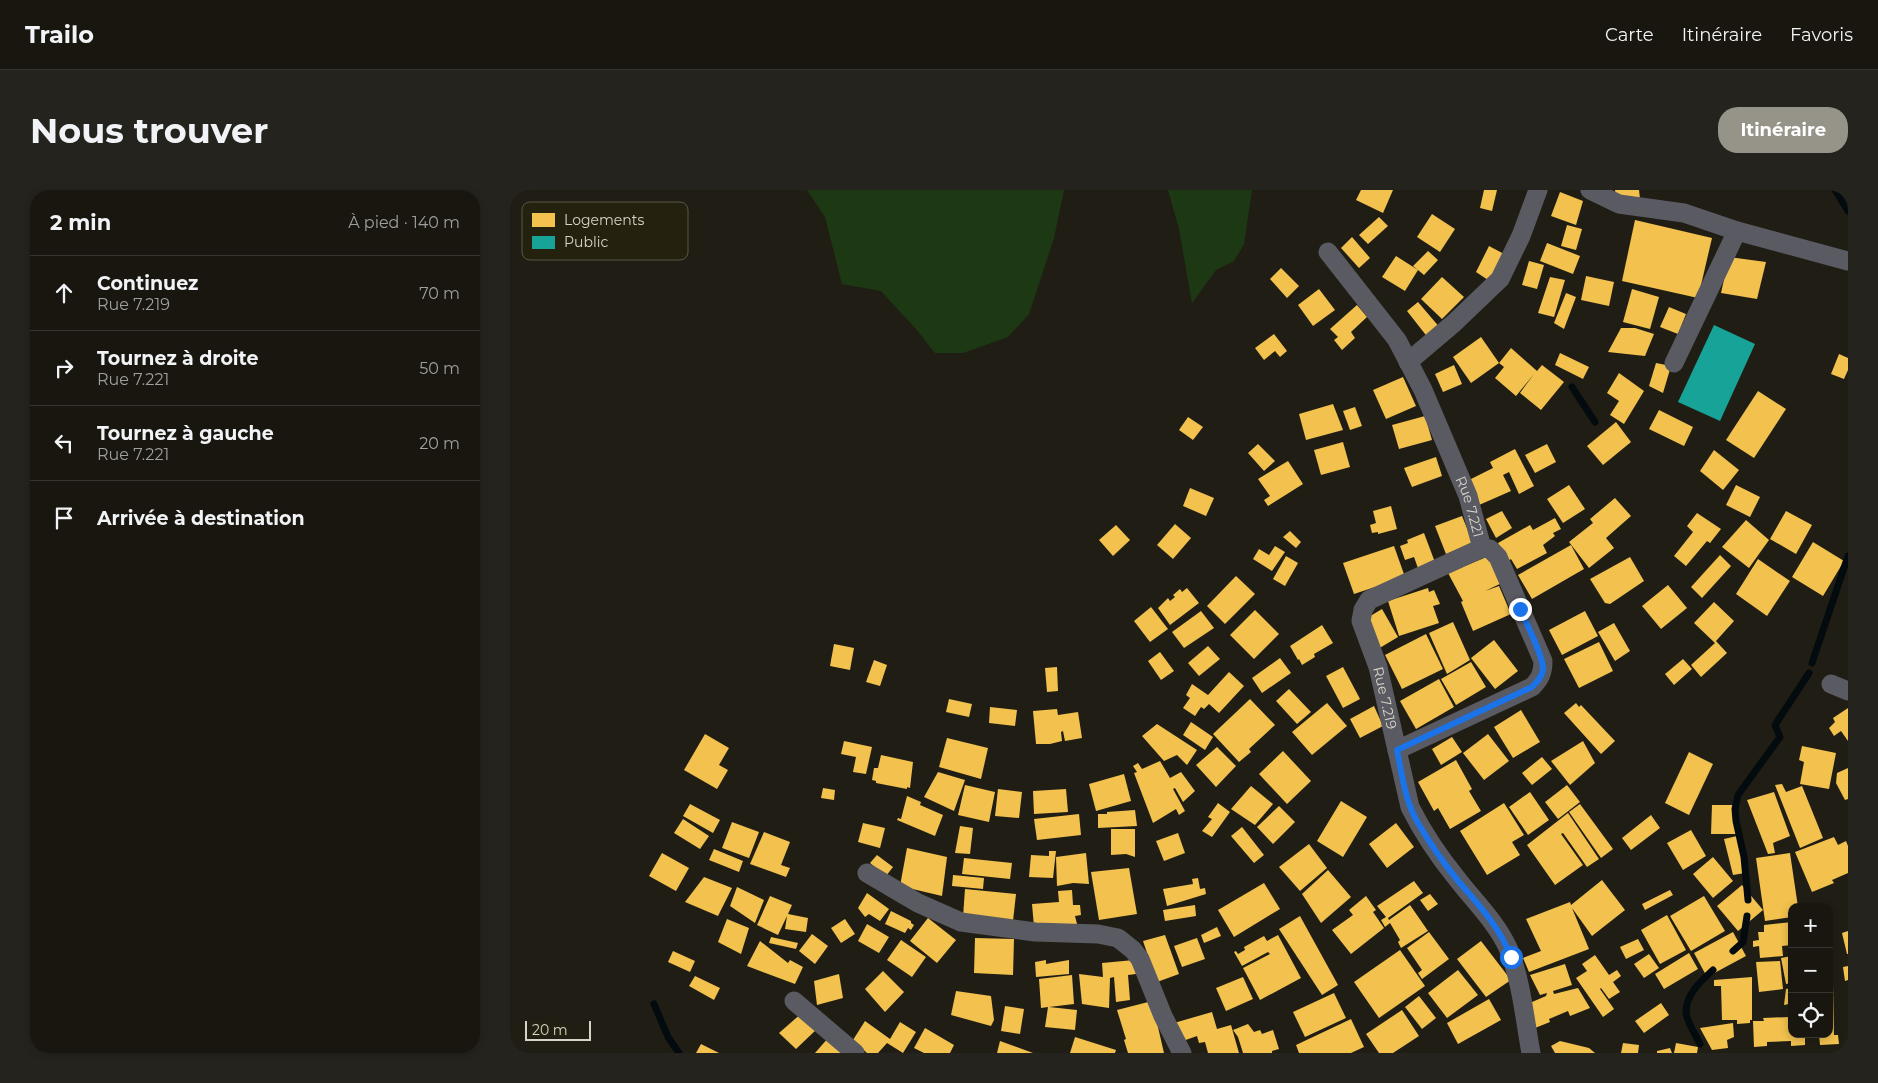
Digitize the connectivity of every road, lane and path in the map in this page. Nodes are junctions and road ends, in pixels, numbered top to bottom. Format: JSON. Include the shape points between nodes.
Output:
{"nodes":[{"id":1,"x":1538,"y":190,"type":"edge"},
{"id":2,"x":1590,"y":190,"type":"edge"},
{"id":3,"x":1737,"y":230,"type":"junction"},
{"id":4,"x":1328,"y":252,"type":"dead end"},
{"id":5,"x":1848,"y":261,"type":"edge"},
{"id":6,"x":1408,"y":362,"type":"junction"},
{"id":7,"x":1674,"y":363,"type":"dead end"},
{"id":8,"x":1482,"y":548,"type":"junction"},
{"id":9,"x":1397,"y":750,"type":"junction"},
{"id":10,"x":867,"y":873,"type":"dead end"},
{"id":11,"x":794,"y":1001,"type":"dead end"},
{"id":12,"x":856,"y":1053,"type":"edge"},
{"id":13,"x":1182,"y":1053,"type":"edge"},
{"id":14,"x":1531,"y":1053,"type":"edge"}],
"edges":[{"from":1,"to":6,"type":"street","via":[[1500,279]]},
{"from":2,"to":3,"type":"street","via":[[1619,204],[1684,213]]},
{"from":3,"to":5,"type":"street"},
{"from":3,"to":7,"type":"street"},
{"from":4,"to":6,"type":"street","name":"Rue 7.221","via":[[1397,340]]},
{"from":6,"to":8,"type":"street","name":"Rue 7.221","via":[[1468,496]]},
{"from":8,"to":9,"type":"street","name":"Rue 7.219","via":[[1383,592],[1369,600],[1363,610],[1361,621],[1378,668]]},
{"from":8,"to":9,"type":"street","name":"Rue 7.221","via":[[1490,549],[1498,556],[1542,662],[1543,672],[1532,687]]},
{"from":9,"to":14,"type":"street","name":"Rue 7.219","via":[[1410,807],[1418,824],[1507,947],[1515,967]]},
{"from":10,"to":13,"type":"street","via":[[918,903],[961,922],[1118,938],[1140,959]]},
{"from":11,"to":12,"type":"street"}]}
